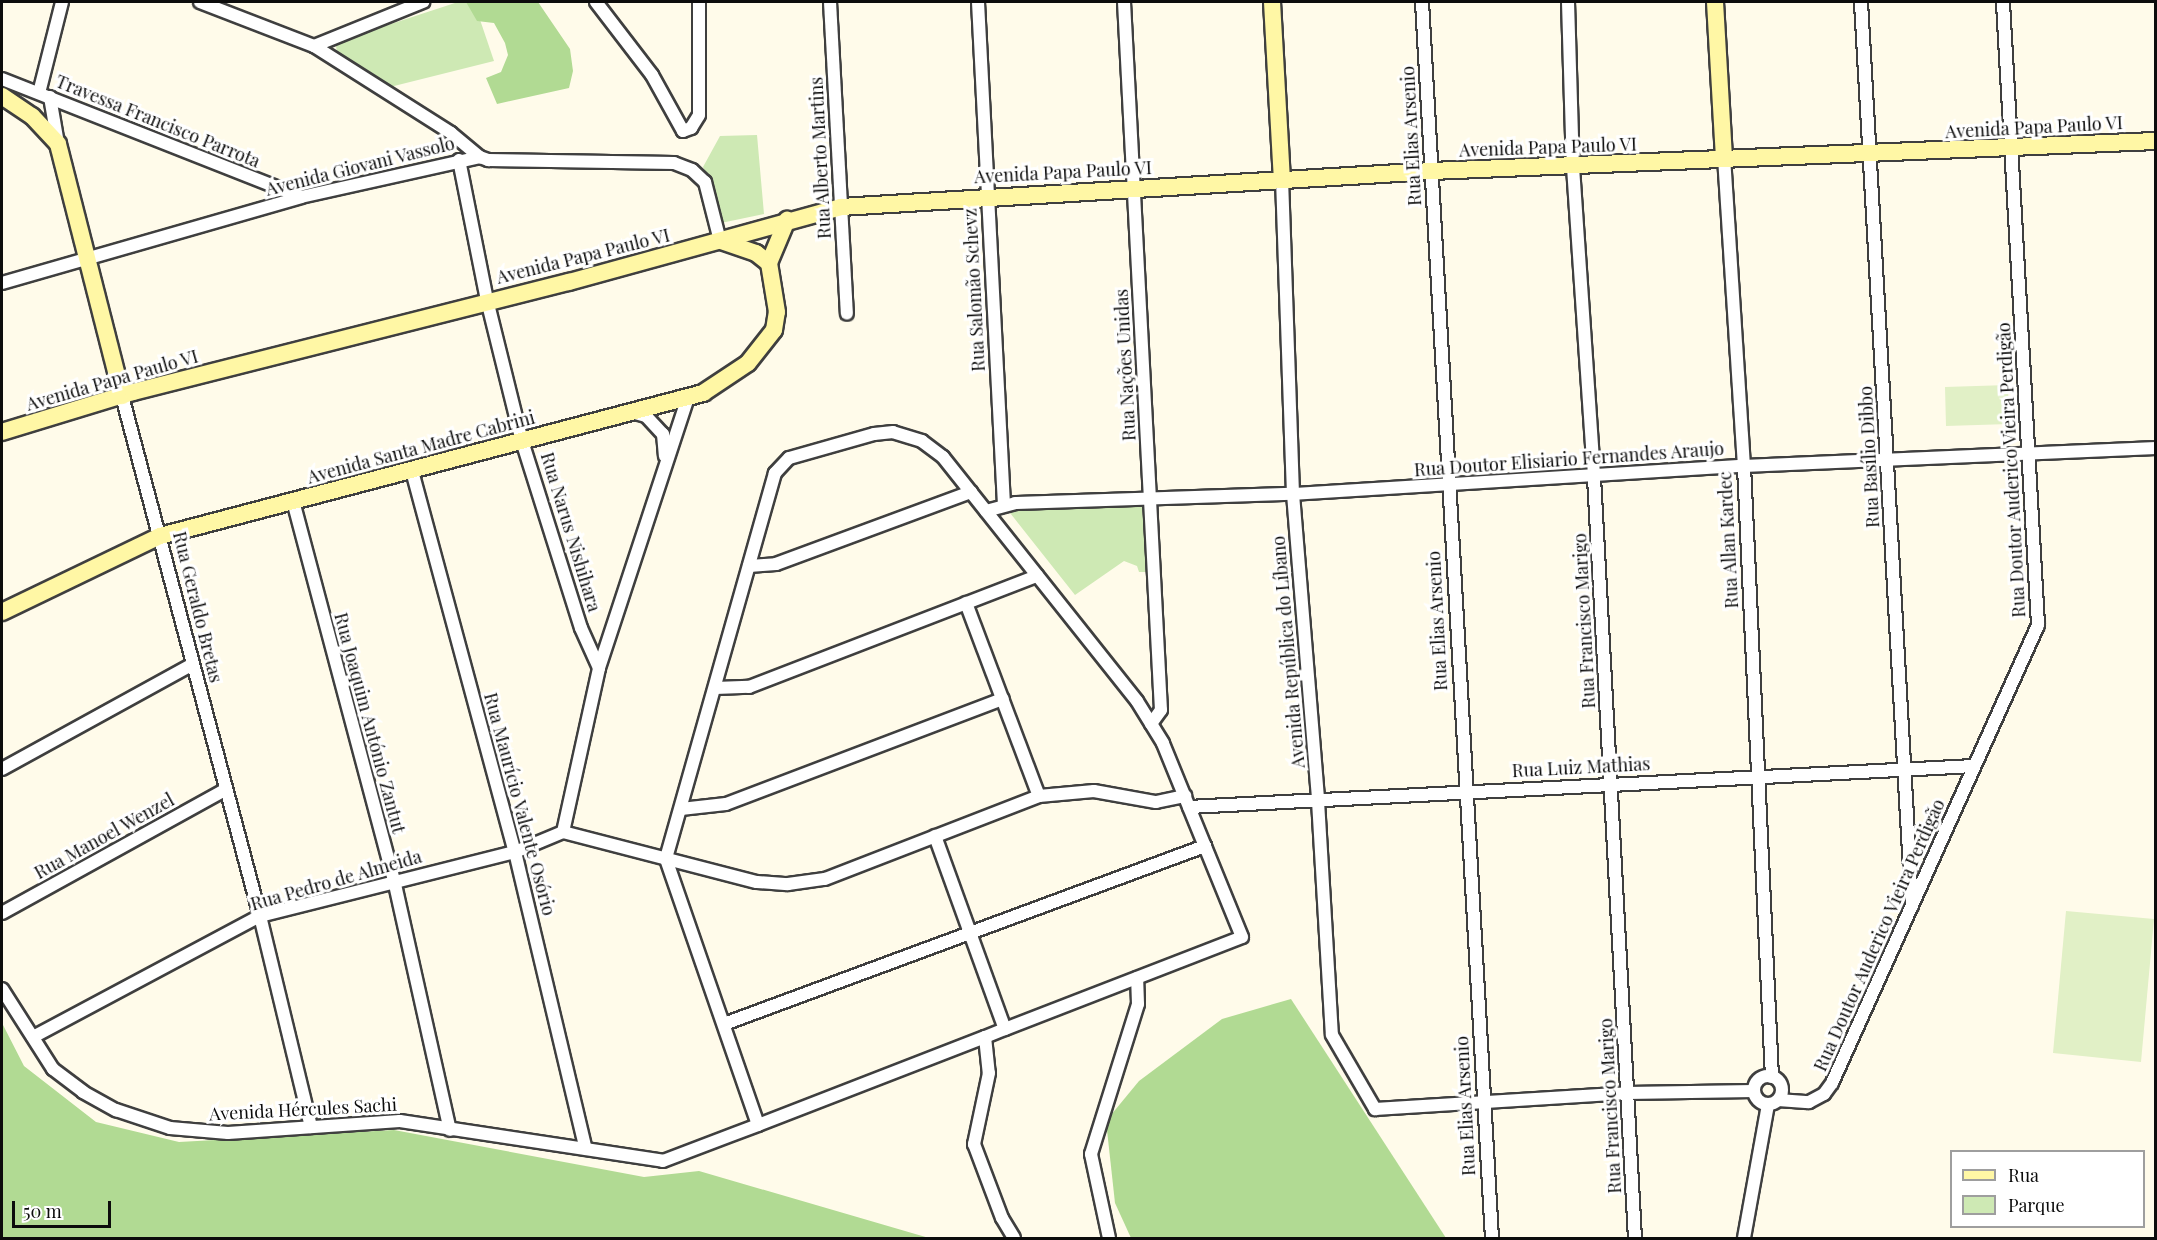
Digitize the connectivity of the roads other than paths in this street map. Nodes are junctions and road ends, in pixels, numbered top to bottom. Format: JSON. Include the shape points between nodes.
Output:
{"nodes":[{"id":1,"x":200,"y":2,"type":"edge"},
{"id":2,"x":420,"y":2,"type":"edge"},
{"id":3,"x":596,"y":2,"type":"edge"},
{"id":4,"x":699,"y":2,"type":"edge"},
{"id":5,"x":830,"y":2,"type":"edge"},
{"id":6,"x":978,"y":2,"type":"edge"},
{"id":7,"x":1124,"y":2,"type":"edge"},
{"id":8,"x":1272,"y":2,"type":"edge"},
{"id":9,"x":1422,"y":2,"type":"edge"},
{"id":10,"x":1569,"y":2,"type":"edge"},
{"id":11,"x":1715,"y":2,"type":"edge"},
{"id":12,"x":1861,"y":2,"type":"edge"},
{"id":13,"x":2003,"y":2,"type":"edge"},
{"id":14,"x":58,"y":4,"type":"edge"},
{"id":15,"x":314,"y":46,"type":"junction"},
{"id":16,"x":2,"y":81,"type":"edge"},
{"id":17,"x":44,"y":95,"type":"junction"},
{"id":18,"x":2,"y":96,"type":"edge"},
{"id":19,"x":32,"y":116,"type":"junction"},
{"id":20,"x":2156,"y":141,"type":"edge"},
{"id":21,"x":58,"y":144,"type":"junction"},
{"id":22,"x":2011,"y":147,"type":"junction"},
{"id":23,"x":1869,"y":154,"type":"junction"},
{"id":24,"x":480,"y":157,"type":"junction"},
{"id":25,"x":1724,"y":157,"type":"junction"},
{"id":26,"x":459,"y":160,"type":"junction"},
{"id":27,"x":1573,"y":167,"type":"junction"},
{"id":28,"x":1431,"y":171,"type":"junction"},
{"id":29,"x":1282,"y":179,"type":"junction"},
{"id":30,"x":1134,"y":188,"type":"junction"},
{"id":31,"x":988,"y":196,"type":"junction"},
{"id":32,"x":301,"y":198,"type":"junction"},
{"id":33,"x":841,"y":207,"type":"junction"},
{"id":34,"x":787,"y":220,"type":"junction"},
{"id":35,"x":720,"y":241,"type":"junction"},
{"id":36,"x":85,"y":259,"type":"junction"},
{"id":37,"x":769,"y":263,"type":"junction"},
{"id":38,"x":2,"y":283,"type":"edge"},
{"id":39,"x":487,"y":300,"type":"junction"},
{"id":40,"x":847,"y":314,"type":"dead end"},
{"id":41,"x":122,"y":396,"type":"junction"},
{"id":42,"x":687,"y":400,"type":"junction"},
{"id":43,"x":635,"y":413,"type":"junction"},
{"id":44,"x":2,"y":432,"type":"edge"},
{"id":45,"x":522,"y":441,"type":"junction"},
{"id":46,"x":2156,"y":448,"type":"edge"},
{"id":47,"x":2029,"y":453,"type":"junction"},
{"id":48,"x":1888,"y":462,"type":"junction"},
{"id":49,"x":665,"y":464,"type":"junction"},
{"id":50,"x":1744,"y":466,"type":"junction"},
{"id":51,"x":412,"y":471,"type":"junction"},
{"id":52,"x":1594,"y":477,"type":"junction"},
{"id":53,"x":1447,"y":484,"type":"junction"},
{"id":54,"x":971,"y":492,"type":"junction"},
{"id":55,"x":1293,"y":494,"type":"junction"},
{"id":56,"x":1149,"y":497,"type":"junction"},
{"id":57,"x":293,"y":501,"type":"junction"},
{"id":58,"x":1004,"y":504,"type":"junction"},
{"id":59,"x":986,"y":511,"type":"junction"},
{"id":60,"x":160,"y":536,"type":"junction"},
{"id":61,"x":749,"y":566,"type":"junction"},
{"id":62,"x":1037,"y":576,"type":"junction"},
{"id":63,"x":966,"y":603,"type":"junction"},
{"id":64,"x":2,"y":612,"type":"edge"},
{"id":65,"x":193,"y":664,"type":"junction"},
{"id":66,"x":599,"y":668,"type":"junction"},
{"id":67,"x":715,"y":688,"type":"junction"},
{"id":68,"x":1003,"y":699,"type":"junction"},
{"id":69,"x":1151,"y":724,"type":"junction"},
{"id":70,"x":1974,"y":766,"type":"junction"},
{"id":71,"x":2,"y":769,"type":"edge"},
{"id":72,"x":1902,"y":772,"type":"junction"},
{"id":73,"x":1758,"y":779,"type":"junction"},
{"id":74,"x":1611,"y":782,"type":"junction"},
{"id":75,"x":225,"y":790,"type":"junction"},
{"id":76,"x":1465,"y":790,"type":"junction"},
{"id":77,"x":1039,"y":796,"type":"junction"},
{"id":78,"x":1318,"y":801,"type":"junction"},
{"id":79,"x":1187,"y":802,"type":"junction"},
{"id":80,"x":681,"y":809,"type":"junction"},
{"id":81,"x":563,"y":832,"type":"junction"},
{"id":82,"x":935,"y":836,"type":"junction"},
{"id":83,"x":1205,"y":846,"type":"junction"},
{"id":84,"x":515,"y":852,"type":"junction"},
{"id":85,"x":666,"y":859,"type":"junction"},
{"id":86,"x":393,"y":880,"type":"junction"},
{"id":87,"x":1912,"y":910,"type":"junction"},
{"id":88,"x":2,"y":913,"type":"edge"},
{"id":89,"x":260,"y":916,"type":"junction"},
{"id":90,"x":970,"y":933,"type":"junction"},
{"id":91,"x":1137,"y":978,"type":"junction"},
{"id":92,"x":2,"y":989,"type":"edge"},
{"id":93,"x":724,"y":1024,"type":"junction"},
{"id":94,"x":1005,"y":1029,"type":"junction"},
{"id":95,"x":33,"y":1037,"type":"junction"},
{"id":96,"x":985,"y":1037,"type":"junction"},
{"id":97,"x":1772,"y":1077,"type":"junction"},
{"id":98,"x":1754,"y":1091,"type":"junction"},
{"id":99,"x":1627,"y":1093,"type":"junction"},
{"id":100,"x":1773,"y":1102,"type":"junction"},
{"id":101,"x":1483,"y":1103,"type":"junction"},
{"id":102,"x":758,"y":1125,"type":"junction"},
{"id":103,"x":311,"y":1127,"type":"junction"},
{"id":104,"x":450,"y":1130,"type":"junction"},
{"id":105,"x":586,"y":1149,"type":"junction"},
{"id":106,"x":1014,"y":1239,"type":"edge"},
{"id":107,"x":1108,"y":1239,"type":"edge"},
{"id":108,"x":1492,"y":1239,"type":"edge"},
{"id":109,"x":1635,"y":1239,"type":"edge"},
{"id":110,"x":1744,"y":1239,"type":"edge"}],
"edges":[{"from":1,"to":15,"type":"street"},
{"from":2,"to":15,"type":"street"},
{"from":3,"to":4,"type":"street","via":[[639,56],[683,131],[691,128],[699,115]]},
{"from":5,"to":33,"type":"street","name":"Rua Alberto Martins"},
{"from":6,"to":31,"type":"street","name":"Rua Salomão Schevz"},
{"from":7,"to":30,"type":"street","name":"Rua Nações Unidas"},
{"from":8,"to":29,"type":"main road"},
{"from":9,"to":28,"type":"street","name":"Rua Elias Arsenio"},
{"from":10,"to":27,"type":"street","name":"Rua Francisco Marigo"},
{"from":11,"to":25,"type":"main road","name":"Rua Allan Kardec"},
{"from":12,"to":23,"type":"street","name":"Rua Basílio Dibbo"},
{"from":13,"to":22,"type":"street","name":"Rua Doutor Auderico Vieira Perdigão"},
{"from":14,"to":17,"type":"street","name":"Rua Geraldo Bretas"},
{"from":15,"to":24,"type":"street","via":[[451,133]]},
{"from":16,"to":17,"type":"street","name":"Travessa Francisco Parrota"},
{"from":16,"to":19,"type":"street"},
{"from":17,"to":21,"type":"street","name":"Rua Geraldo Bretas"},
{"from":17,"to":32,"type":"street","name":"Travessa Francisco Parrota"},
{"from":18,"to":19,"type":"main road"},
{"from":19,"to":21,"type":"main road"},
{"from":20,"to":22,"type":"main road","name":"Avenida Papa Paulo VI"},
{"from":21,"to":36,"type":"main road","name":"Rua Geraldo Bretas"},
{"from":22,"to":23,"type":"main road","name":"Avenida Papa Paulo VI"},
{"from":22,"to":47,"type":"street","name":"Rua Doutor Auderico Vieira Perdigão"},
{"from":23,"to":25,"type":"main road","name":"Avenida Papa Paulo VI"},
{"from":23,"to":48,"type":"street","name":"Rua Basílio Dibbo"},
{"from":24,"to":26,"type":"street","name":"Avenida Giovani Vassolo"},
{"from":24,"to":35,"type":"street","name":"Avenida Giovani Vassolo","via":[[674,163],[692,170],[705,182]]},
{"from":25,"to":27,"type":"main road","name":"Avenida Papa Paulo VI"},
{"from":25,"to":50,"type":"street","name":"Rua Allan Kardec"},
{"from":26,"to":32,"type":"street","name":"Avenida Giovani Vassolo"},
{"from":26,"to":39,"type":"street","name":"Rua Narus Nishihara"},
{"from":27,"to":28,"type":"main road","name":"Avenida Papa Paulo VI"},
{"from":27,"to":52,"type":"street","name":"Rua Francisco Marigo"},
{"from":28,"to":29,"type":"main road","name":"Avenida Papa Paulo VI"},
{"from":28,"to":53,"type":"street","name":"Rua Elias Arsenio"},
{"from":29,"to":30,"type":"main road","name":"Avenida Papa Paulo VI"},
{"from":29,"to":55,"type":"street","name":"Avenida República do Líbano"},
{"from":30,"to":31,"type":"main road","name":"Avenida Papa Paulo VI"},
{"from":30,"to":56,"type":"street","name":"Rua Nações Unidas"},
{"from":31,"to":33,"type":"main road","name":"Avenida Papa Paulo VI"},
{"from":31,"to":58,"type":"street","name":"Rua Salomão Schevz"},
{"from":32,"to":36,"type":"street","name":"Avenida Giovani Vassolo"},
{"from":33,"to":34,"type":"main road","name":"Avenida Papa Paulo VI"},
{"from":33,"to":40,"type":"street","name":"Rua Alberto Martins"},
{"from":34,"to":35,"type":"main road","name":"Avenida Papa Paulo VI"},
{"from":34,"to":37,"type":"main road"},
{"from":35,"to":37,"type":"main road","via":[[756,253]]},
{"from":35,"to":39,"type":"main road","name":"Avenida Papa Paulo VI"},
{"from":36,"to":38,"type":"street","name":"Avenida Giovani Vassolo"},
{"from":36,"to":41,"type":"main road","name":"Rua Geraldo Bretas"},
{"from":37,"to":42,"type":"main road","name":"Avenida Santa Madre Cabrini","via":[[777,312],[767,342],[725,381]]},
{"from":39,"to":41,"type":"main road","name":"Avenida Papa Paulo VI"},
{"from":39,"to":45,"type":"street","name":"Rua Narus Nishihara"},
{"from":41,"to":44,"type":"main road","name":"Avenida Papa Paulo VI"},
{"from":41,"to":60,"type":"street","name":"Rua Geraldo Bretas"},
{"from":42,"to":43,"type":"main road","name":"Avenida Santa Madre Cabrini"},
{"from":42,"to":49,"type":"street"},
{"from":43,"to":45,"type":"main road","name":"Avenida Santa Madre Cabrini"},
{"from":43,"to":49,"type":"street","via":[[646,417],[663,434]]},
{"from":45,"to":51,"type":"main road","name":"Avenida Santa Madre Cabrini"},
{"from":45,"to":66,"type":"street","name":"Rua Narus Nishihara","via":[[581,628]]},
{"from":46,"to":47,"type":"street","name":"Rua Doutor Elisiario Fernandes Araujo"},
{"from":47,"to":48,"type":"street","name":"Rua Doutor Elisiario Fernandes Araujo"},
{"from":47,"to":70,"type":"street","name":"Rua Doutor Auderico Vieira Perdigão","via":[[2038,625]]},
{"from":48,"to":50,"type":"street","name":"Rua Doutor Elisiario Fernandes Araujo"},
{"from":48,"to":72,"type":"street","name":"Rua Basílio Dibbo"},
{"from":49,"to":66,"type":"street"},
{"from":50,"to":52,"type":"street","name":"Rua Doutor Elisiario Fernandes Araujo"},
{"from":50,"to":73,"type":"street","name":"Rua Allan Kardec"},
{"from":51,"to":57,"type":"main road","name":"Avenida Santa Madre Cabrini"},
{"from":51,"to":84,"type":"street","name":"Rua Maurício Valente Osório"},
{"from":52,"to":53,"type":"street","name":"Rua Doutor Elisiario Fernandes Araujo"},
{"from":52,"to":74,"type":"street","name":"Rua Francisco Marigo"},
{"from":53,"to":55,"type":"street","name":"Rua Doutor Elisiario Fernandes Araujo"},
{"from":53,"to":76,"type":"street","name":"Rua Elias Arsenio"},
{"from":54,"to":59,"type":"street"},
{"from":54,"to":61,"type":"street","via":[[776,564]]},
{"from":54,"to":61,"type":"street","via":[[936,450],[893,432],[789,458],[775,473]]},
{"from":55,"to":56,"type":"street","name":"Rua Doutor Elisiario Fernandes Araujo"},
{"from":55,"to":78,"type":"street","name":"Avenida República do Líbano"},
{"from":56,"to":58,"type":"street","name":"Rua Doutor Elisiario Fernandes Araujo"},
{"from":56,"to":69,"type":"street","name":"Rua Nações Unidas","via":[[1161,710]]},
{"from":57,"to":60,"type":"main road","name":"Avenida Santa Madre Cabrini"},
{"from":57,"to":86,"type":"street","name":"Rua Joaquim António Zantut"},
{"from":58,"to":59,"type":"street","name":"Rua Doutor Elisiario Fernandes Araujo"},
{"from":59,"to":62,"type":"street"},
{"from":60,"to":64,"type":"main road","name":"Avenida Santa Madre Cabrini"},
{"from":60,"to":65,"type":"street","name":"Rua Geraldo Bretas"},
{"from":61,"to":67,"type":"street"},
{"from":62,"to":63,"type":"street"},
{"from":62,"to":69,"type":"street"},
{"from":63,"to":67,"type":"street","via":[[749,687]]},
{"from":63,"to":68,"type":"street"},
{"from":65,"to":71,"type":"street"},
{"from":65,"to":75,"type":"street","name":"Rua Geraldo Bretas"},
{"from":66,"to":81,"type":"street"},
{"from":67,"to":80,"type":"street"},
{"from":68,"to":77,"type":"street"},
{"from":68,"to":80,"type":"street","via":[[726,804]]},
{"from":69,"to":79,"type":"street"},
{"from":70,"to":72,"type":"street","name":"Rua Luiz Mathias"},
{"from":70,"to":87,"type":"street","name":"Rua Doutor Auderico Vieira Perdigão"},
{"from":72,"to":73,"type":"street","name":"Rua Luiz Mathias"},
{"from":72,"to":87,"type":"street","name":"Rua Basílio Dibbo"},
{"from":73,"to":74,"type":"street","name":"Rua Luiz Mathias"},
{"from":73,"to":97,"type":"street","name":"Rua Allan Kardec"},
{"from":74,"to":76,"type":"street","name":"Rua Luiz Mathias"},
{"from":74,"to":99,"type":"street","name":"Rua Francisco Marigo"},
{"from":75,"to":88,"type":"street","name":"Rua Manoel Wenzel"},
{"from":75,"to":89,"type":"street","name":"Rua Geraldo Bretas"},
{"from":76,"to":78,"type":"street","name":"Rua Luiz Mathias"},
{"from":76,"to":101,"type":"street","name":"Rua Elias Arsenio"},
{"from":77,"to":79,"type":"street","name":"Rua Luiz Mathias","via":[[1094,791],[1156,802]]},
{"from":77,"to":82,"type":"street","name":"Rua Luiz Mathias"},
{"from":78,"to":79,"type":"street","name":"Rua Luiz Mathias"},
{"from":78,"to":101,"type":"street","name":"Avenida República do Líbano","via":[[1332,1035],[1375,1109]]},
{"from":79,"to":83,"type":"street"},
{"from":80,"to":85,"type":"street"},
{"from":81,"to":84,"type":"street","name":"Rua Pedro de Almeida"},
{"from":81,"to":85,"type":"street"},
{"from":82,"to":85,"type":"street","name":"Rua Luiz Mathias","via":[[825,879],[788,884],[756,882]]},
{"from":82,"to":90,"type":"street"},
{"from":83,"to":90,"type":"street"},
{"from":83,"to":91,"type":"street","via":[[1242,937]]},
{"from":84,"to":86,"type":"street","name":"Rua Pedro de Almeida"},
{"from":84,"to":105,"type":"street","name":"Rua Maurício Valente Osório"},
{"from":85,"to":93,"type":"street"},
{"from":86,"to":89,"type":"street","name":"Rua Pedro de Almeida"},
{"from":86,"to":104,"type":"street","name":"Rua Joaquim António Zantut"},
{"from":87,"to":100,"type":"street","name":"Rua Doutor Auderico Vieira Perdigão","via":[[1828,1089],[1809,1102]]},
{"from":89,"to":95,"type":"street","name":"Rua Pedro de Almeida"},
{"from":89,"to":103,"type":"street","name":"Rua Geraldo Bretas"},
{"from":90,"to":93,"type":"street"},
{"from":90,"to":94,"type":"street"},
{"from":91,"to":94,"type":"street"},
{"from":91,"to":107,"type":"street","via":[[1138,1004],[1091,1154]]},
{"from":92,"to":95,"type":"street","name":"Avenida Hércules Sachi"},
{"from":93,"to":102,"type":"street"},
{"from":94,"to":96,"type":"street"},
{"from":95,"to":103,"type":"street","name":"Avenida Hércules Sachi","via":[[53,1069],[83,1092],[150,1122],[209,1133]]},
{"from":96,"to":102,"type":"street"},
{"from":96,"to":106,"type":"street","via":[[989,1073],[974,1144]]},
{"from":97,"to":98,"type":"street","via":[[1757,1081]]},
{"from":97,"to":100,"type":"street","via":[[1782,1090]]},
{"from":98,"to":99,"type":"street"},
{"from":98,"to":100,"type":"street","via":[[1758,1101]]},
{"from":99,"to":101,"type":"street"},
{"from":99,"to":109,"type":"street","name":"Rua Francisco Marigo"},
{"from":100,"to":110,"type":"street"},
{"from":101,"to":108,"type":"street","name":"Rua Elias Arsenio"},
{"from":102,"to":105,"type":"street","name":"Avenida Hércules Sachi","via":[[663,1161]]},
{"from":103,"to":104,"type":"street","name":"Avenida Hércules Sachi","via":[[400,1121]]},
{"from":104,"to":105,"type":"street","name":"Avenida Hércules Sachi"}]}
